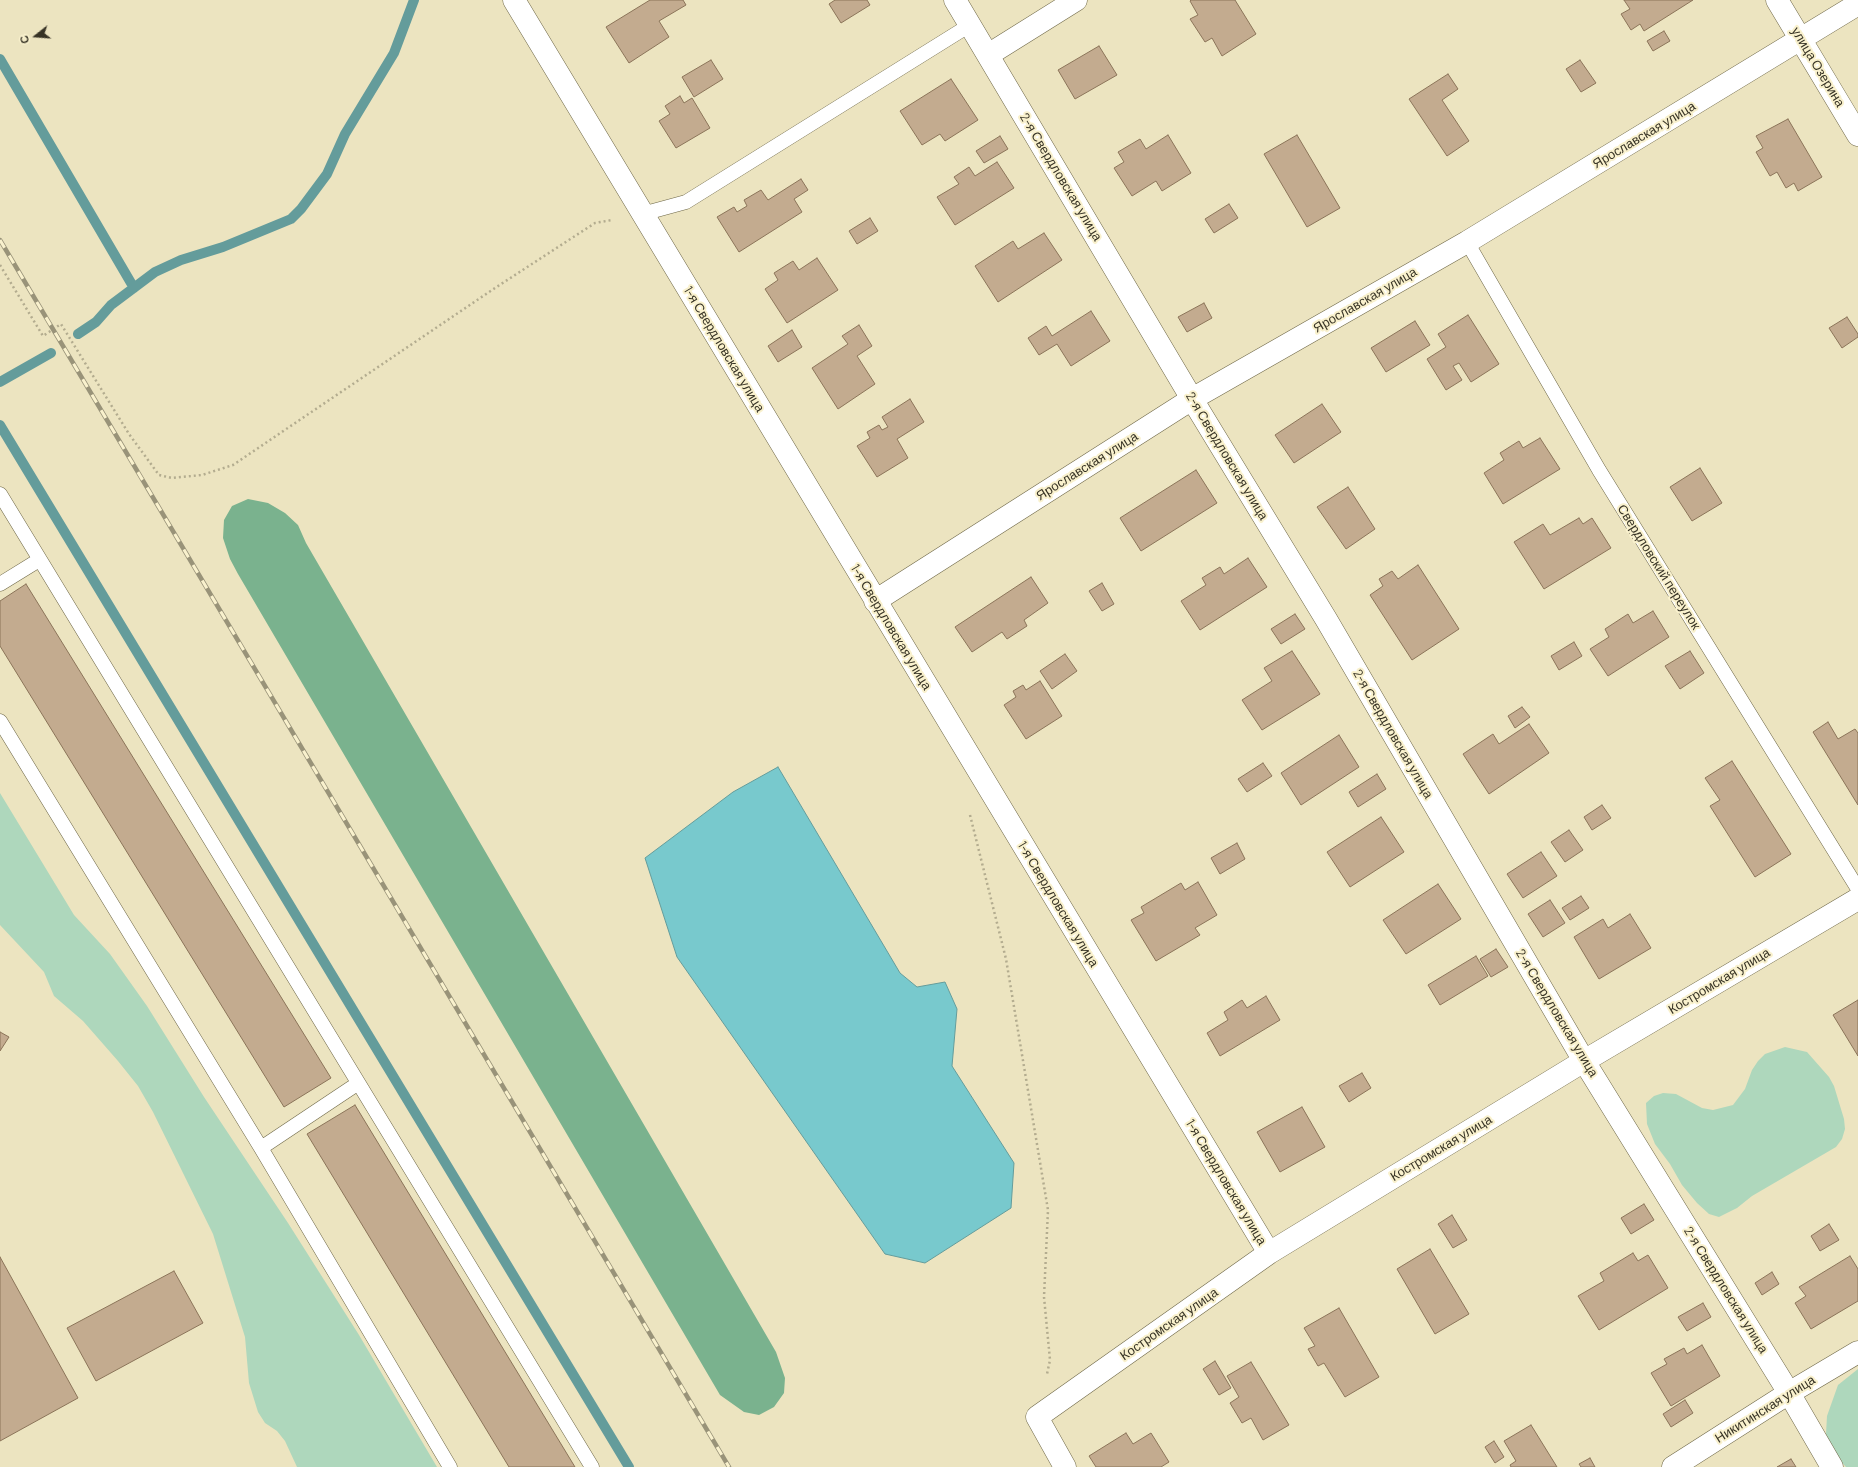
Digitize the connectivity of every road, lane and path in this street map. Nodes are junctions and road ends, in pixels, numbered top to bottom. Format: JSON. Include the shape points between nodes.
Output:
{"nodes":[{"id":1,"x":514,"y":0,"type":"edge"},
{"id":2,"x":955,"y":0,"type":"edge"},
{"id":3,"x":1076,"y":0,"type":"edge"},
{"id":4,"x":1777,"y":0,"type":"edge"},
{"id":5,"x":1858,"y":4,"type":"edge"},
{"id":6,"x":970,"y":25,"type":"junction"},
{"id":7,"x":1801,"y":40,"type":"junction"},
{"id":8,"x":988,"y":55,"type":"junction"},
{"id":9,"x":1858,"y":135,"type":"edge"},
{"id":10,"x":642,"y":214,"type":"junction"},
{"id":11,"x":1467,"y":242,"type":"junction"},
{"id":12,"x":0,"y":264,"type":"edge"},
{"id":13,"x":1192,"y":399,"type":"junction"},
{"id":14,"x":0,"y":494,"type":"edge"},
{"id":15,"x":39,"y":560,"type":"junction"},
{"id":16,"x":0,"y":584,"type":"edge"},
{"id":17,"x":875,"y":601,"type":"junction"},
{"id":18,"x":0,"y":720,"type":"edge"},
{"id":19,"x":969,"y":812,"type":"dead end"},
{"id":20,"x":1858,"y":889,"type":"edge"},
{"id":21,"x":1858,"y":898,"type":"edge"},
{"id":22,"x":1584,"y":1061,"type":"junction"},
{"id":23,"x":357,"y":1084,"type":"junction"},
{"id":24,"x":261,"y":1148,"type":"junction"},
{"id":25,"x":1269,"y":1253,"type":"junction"},
{"id":26,"x":1858,"y":1352,"type":"edge"},
{"id":27,"x":1047,"y":1375,"type":"dead end"},
{"id":28,"x":1789,"y":1393,"type":"junction"},
{"id":29,"x":450,"y":1467,"type":"edge"},
{"id":30,"x":592,"y":1467,"type":"edge"},
{"id":31,"x":1066,"y":1467,"type":"edge"},
{"id":32,"x":1673,"y":1467,"type":"edge"},
{"id":33,"x":1832,"y":1467,"type":"edge"}],
"edges":[{"from":1,"to":10,"type":"street","name":"1-я Свердловская улица"},
{"from":2,"to":6,"type":"street","name":"2-я Свердловская улица"},
{"from":3,"to":8,"type":"street"},
{"from":4,"to":7,"type":"street","name":"улица Озерина"},
{"from":5,"to":7,"type":"street","name":"Ярославская улица"},
{"from":6,"to":8,"type":"street","name":"2-я Свердловская улица"},
{"from":6,"to":10,"type":"lane","via":[[686,202]]},
{"from":7,"to":9,"type":"street","name":"улица Озерина"},
{"from":7,"to":11,"type":"street","name":"Ярославская улица"},
{"from":8,"to":13,"type":"street","name":"2-я Свердловская улица"},
{"from":10,"to":12,"type":"path","via":[[595,223],[488,292],[233,465],[202,475],[172,478],[159,475],[129,434],[61,324],[42,336]]},
{"from":10,"to":17,"type":"street","name":"1-я Свердловская улица"},
{"from":11,"to":13,"type":"street","name":"Ярославская улица"},
{"from":11,"to":20,"type":"lane","name":"Свердловский переулок","via":[[1599,470]]},
{"from":13,"to":17,"type":"street","name":"Ярославская улица"},
{"from":13,"to":22,"type":"street","name":"2-я Свердловская улица","via":[[1326,618]]},
{"from":14,"to":15,"type":"lane"},
{"from":15,"to":16,"type":"lane"},
{"from":15,"to":23,"type":"lane"},
{"from":17,"to":25,"type":"street","name":"1-я Свердловская улица"},
{"from":18,"to":24,"type":"lane"},
{"from":19,"to":27,"type":"path","via":[[1006,959],[1048,1210],[1044,1297],[1050,1360]]},
{"from":21,"to":22,"type":"street","name":"Костромская улица"},
{"from":22,"to":25,"type":"street","name":"Костромская улица"},
{"from":22,"to":28,"type":"street","name":"2-я Свердловская улица"},
{"from":23,"to":24,"type":"lane"},
{"from":23,"to":30,"type":"lane"},
{"from":24,"to":29,"type":"lane"},
{"from":25,"to":31,"type":"street","name":"Костромская улица","via":[[1037,1417]]},
{"from":26,"to":28,"type":"street","name":"Никитинская улица"},
{"from":28,"to":32,"type":"street","name":"Никитинская улица"},
{"from":28,"to":33,"type":"street","name":"2-я Свердловская улица"}]}
